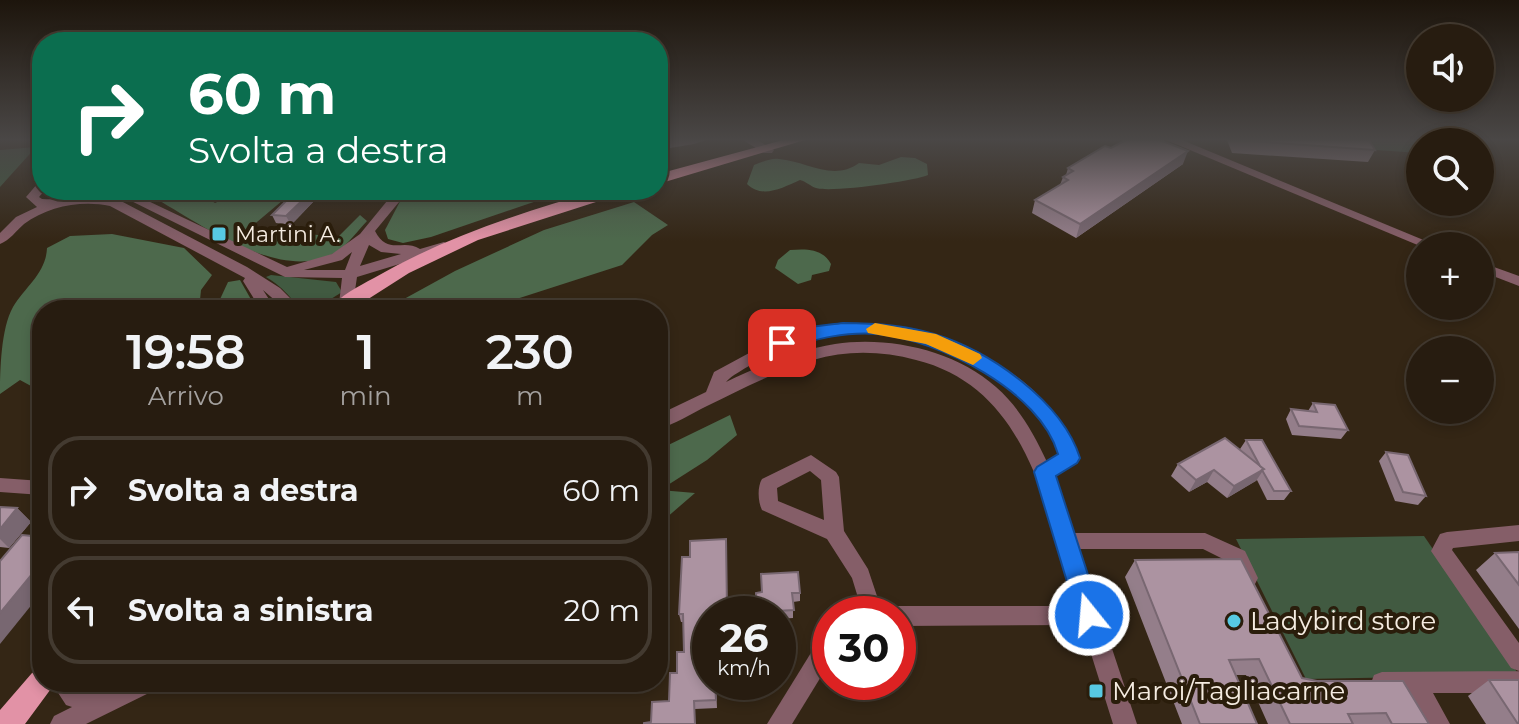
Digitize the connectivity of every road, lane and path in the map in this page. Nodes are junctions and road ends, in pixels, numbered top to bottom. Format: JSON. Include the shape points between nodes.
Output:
{"nodes":[{"id":1,"x":1255,"y":174,"type":"edge"},
{"id":2,"x":34,"y":200,"type":"edge"},
{"id":3,"x":72,"y":200,"type":"edge"},
{"id":4,"x":86,"y":200,"type":"edge"},
{"id":5,"x":100,"y":200,"type":"edge"},
{"id":6,"x":135,"y":200,"type":"edge"},
{"id":7,"x":394,"y":200,"type":"edge"},
{"id":8,"x":582,"y":200,"type":"edge"},
{"id":9,"x":68,"y":202,"type":"junction"},
{"id":10,"x":53,"y":205,"type":"junction"},
{"id":11,"x":368,"y":231,"type":"junction"},
{"id":12,"x":1406,"y":236,"type":"edge"},
{"id":13,"x":469,"y":239,"type":"junction"},
{"id":14,"x":0,"y":240,"type":"edge"},
{"id":15,"x":267,"y":265,"type":"junction"},
{"id":16,"x":242,"y":270,"type":"junction"},
{"id":17,"x":1494,"y":271,"type":"edge"},
{"id":18,"x":350,"y":274,"type":"junction"},
{"id":19,"x":1519,"y":281,"type":"edge"},
{"id":20,"x":262,"y":300,"type":"edge"},
{"id":21,"x":284,"y":300,"type":"edge"},
{"id":22,"x":344,"y":300,"type":"edge"},
{"id":23,"x":353,"y":300,"type":"edge"},
{"id":24,"x":713,"y":396,"type":"junction"},
{"id":25,"x":668,"y":418,"type":"edge"},
{"id":26,"x":1044,"y":472,"type":"junction"},
{"id":27,"x":0,"y":485,"type":"edge"},
{"id":28,"x":32,"y":487,"type":"edge"},
{"id":29,"x":834,"y":533,"type":"dead end"},
{"id":30,"x":1519,"y":533,"type":"edge"},
{"id":31,"x":1066,"y":541,"type":"junction"},
{"id":32,"x":1256,"y":594,"type":"edge"},
{"id":33,"x":867,"y":596,"type":"edge"},
{"id":34,"x":1089,"y":615,"type":"junction"},
{"id":35,"x":916,"y":616,"type":"edge"},
{"id":36,"x":1519,"y":661,"type":"edge"},
{"id":37,"x":812,"y":671,"type":"edge"},
{"id":38,"x":1519,"y":682,"type":"edge"},
{"id":39,"x":1359,"y":683,"type":"edge"},
{"id":40,"x":1414,"y":683,"type":"junction"},
{"id":41,"x":34,"y":692,"type":"edge"},
{"id":42,"x":67,"y":692,"type":"edge"},
{"id":43,"x":127,"y":692,"type":"edge"},
{"id":44,"x":119,"y":696,"type":"junction"},
{"id":45,"x":7,"y":724,"type":"edge"},
{"id":46,"x":62,"y":724,"type":"edge"},
{"id":47,"x":779,"y":724,"type":"edge"},
{"id":48,"x":1125,"y":724,"type":"edge"},
{"id":49,"x":1438,"y":724,"type":"edge"}],
"edges":[{"from":1,"to":12,"type":"street"},
{"from":2,"to":10,"type":"street"},
{"from":3,"to":9,"type":"street"},
{"from":4,"to":9,"type":"street"},
{"from":5,"to":16,"type":"street"},
{"from":6,"to":15,"type":"street"},
{"from":7,"to":11,"type":"street"},
{"from":8,"to":13,"type":"main road"},
{"from":9,"to":10,"type":"street"},
{"from":10,"to":14,"type":"street","via":[[21,220]]},
{"from":11,"to":13,"type":"street","via":[[376,245],[392,251]]},
{"from":11,"to":15,"type":"street","via":[[347,252],[326,262],[292,269]]},
{"from":11,"to":18,"type":"street"},
{"from":13,"to":18,"type":"street"},
{"from":13,"to":23,"type":"main road","via":[[407,267]]},
{"from":15,"to":18,"type":"street","via":[[298,276]]},
{"from":16,"to":20,"type":"street"},
{"from":16,"to":21,"type":"street"},
{"from":17,"to":19,"type":"street"},
{"from":18,"to":22,"type":"street"},
{"from":24,"to":25,"type":"street"},
{"from":24,"to":26,"type":"street","via":[[833,350],[913,354],[970,377],[1004,404]]},
{"from":24,"to":26,"type":"street","via":[[720,376],[801,336],[843,328],[930,339],[997,372],[1046,415],[1069,458]]},
{"from":26,"to":31,"type":"street"},
{"from":27,"to":28,"type":"street"},
{"from":29,"to":33,"type":"street","via":[[861,575]]},
{"from":30,"to":36,"type":"street","via":[[1447,540],[1441,551]]},
{"from":31,"to":32,"type":"street","via":[[1205,541],[1238,557]]},
{"from":31,"to":34,"type":"street"},
{"from":34,"to":35,"type":"street"},
{"from":34,"to":48,"type":"street"},
{"from":37,"to":47,"type":"street"},
{"from":38,"to":40,"type":"street"},
{"from":39,"to":40,"type":"street"},
{"from":40,"to":49,"type":"street"},
{"from":41,"to":45,"type":"main road"},
{"from":42,"to":44,"type":"street","via":[[84,700]]},
{"from":43,"to":44,"type":"street"},
{"from":44,"to":46,"type":"street"}]}
